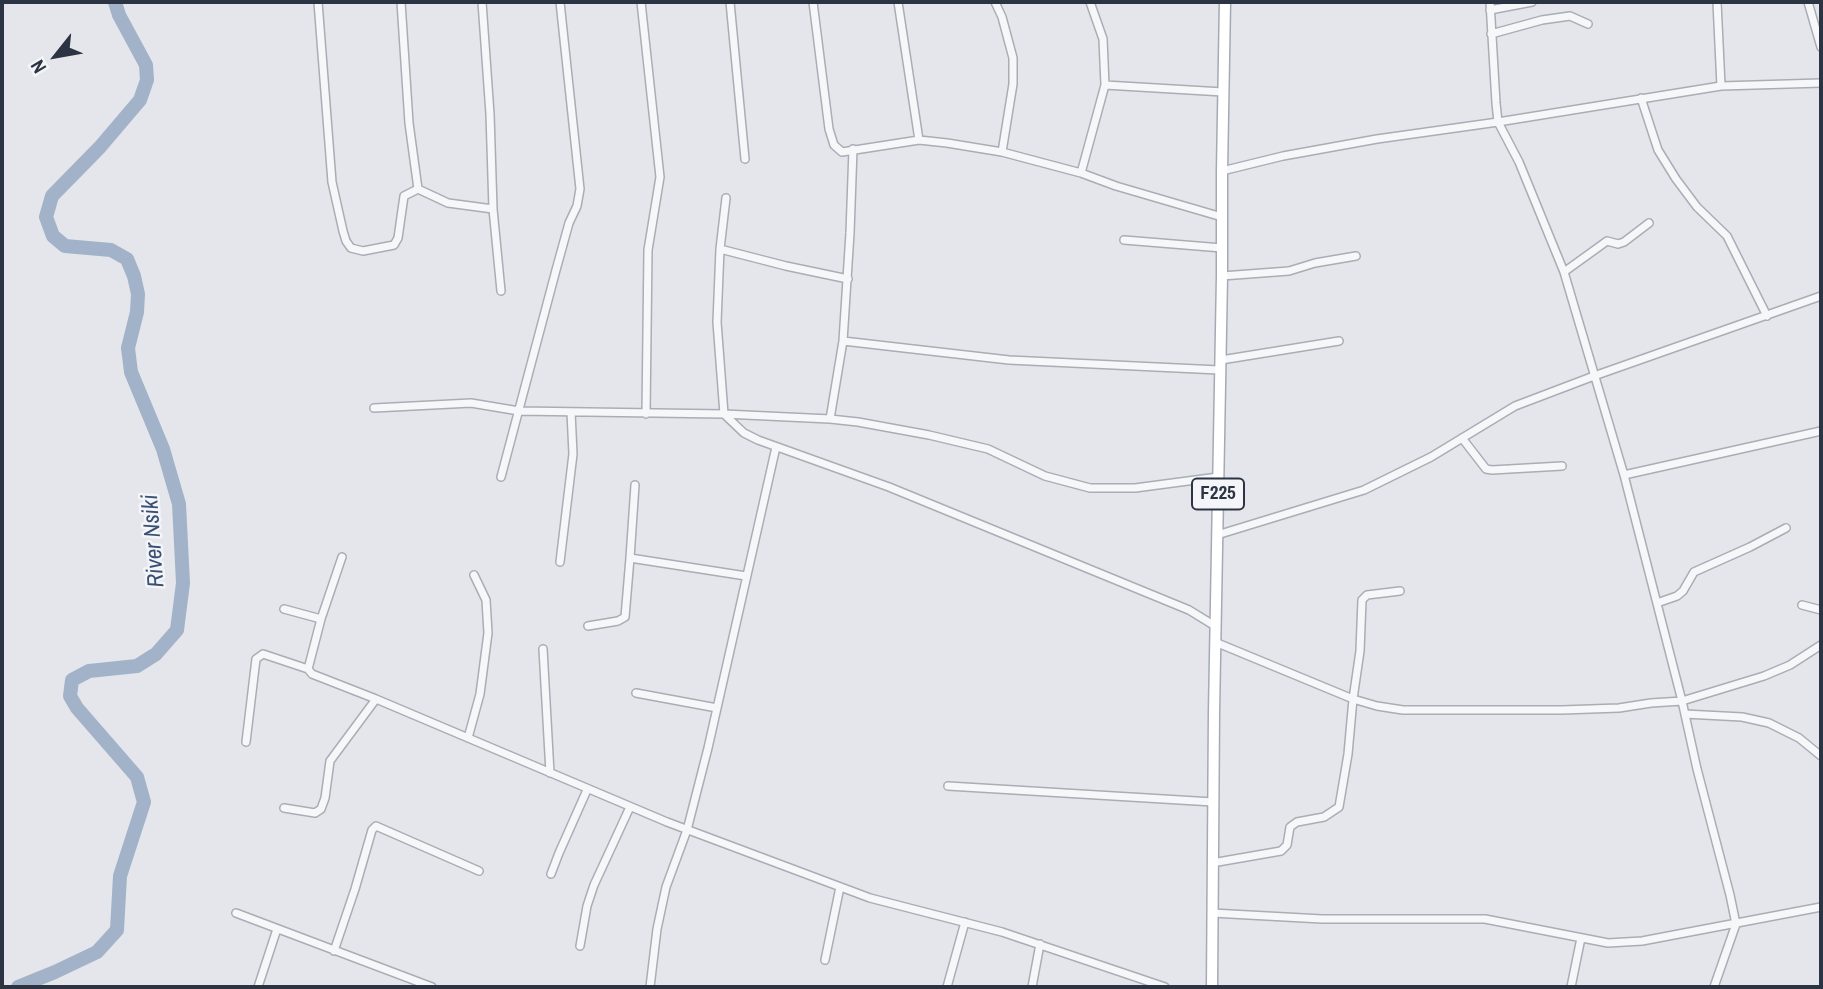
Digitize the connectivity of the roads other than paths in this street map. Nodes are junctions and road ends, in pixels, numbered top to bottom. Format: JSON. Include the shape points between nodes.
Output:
{"nodes":[{"id":1,"x":318,"y":2,"type":"edge"},
{"id":2,"x":401,"y":2,"type":"edge"},
{"id":3,"x":482,"y":2,"type":"edge"},
{"id":4,"x":560,"y":2,"type":"edge"},
{"id":5,"x":641,"y":2,"type":"edge"},
{"id":6,"x":730,"y":2,"type":"edge"},
{"id":7,"x":813,"y":2,"type":"edge"},
{"id":8,"x":898,"y":2,"type":"edge"},
{"id":9,"x":995,"y":2,"type":"edge"},
{"id":10,"x":1090,"y":2,"type":"edge"},
{"id":11,"x":1225,"y":2,"type":"edge"},
{"id":12,"x":1532,"y":2,"type":"edge"},
{"id":13,"x":1717,"y":2,"type":"edge"},
{"id":14,"x":1808,"y":2,"type":"edge"},
{"id":15,"x":1490,"y":6,"type":"edge"},
{"id":16,"x":1588,"y":24,"type":"dead end"},
{"id":17,"x":1491,"y":34,"type":"junction"},
{"id":18,"x":1821,"y":47,"type":"edge"},
{"id":19,"x":1821,"y":83,"type":"edge"},
{"id":20,"x":1105,"y":85,"type":"junction"},
{"id":21,"x":1721,"y":86,"type":"junction"},
{"id":22,"x":1223,"y":92,"type":"junction"},
{"id":23,"x":1641,"y":98,"type":"junction"},
{"id":24,"x":1498,"y":122,"type":"junction"},
{"id":25,"x":919,"y":140,"type":"junction"},
{"id":26,"x":853,"y":149,"type":"junction"},
{"id":27,"x":1002,"y":152,"type":"junction"},
{"id":28,"x":745,"y":159,"type":"dead end"},
{"id":29,"x":1222,"y":171,"type":"junction"},
{"id":30,"x":1081,"y":173,"type":"junction"},
{"id":31,"x":418,"y":189,"type":"junction"},
{"id":32,"x":726,"y":198,"type":"dead end"},
{"id":33,"x":493,"y":209,"type":"junction"},
{"id":34,"x":1222,"y":217,"type":"junction"},
{"id":35,"x":1649,"y":223,"type":"dead end"},
{"id":36,"x":1124,"y":240,"type":"dead end"},
{"id":37,"x":1222,"y":248,"type":"junction"},
{"id":38,"x":720,"y":249,"type":"junction"},
{"id":39,"x":1356,"y":256,"type":"dead end"},
{"id":40,"x":1564,"y":272,"type":"junction"},
{"id":41,"x":1222,"y":276,"type":"junction"},
{"id":42,"x":848,"y":279,"type":"junction"},
{"id":43,"x":500,"y":291,"type":"dead end"},
{"id":44,"x":1820,"y":297,"type":"edge"},
{"id":45,"x":1767,"y":316,"type":"junction"},
{"id":46,"x":843,"y":341,"type":"junction"},
{"id":47,"x":1339,"y":341,"type":"dead end"},
{"id":48,"x":1220,"y":365,"type":"junction"},
{"id":49,"x":1594,"y":376,"type":"junction"},
{"id":50,"x":374,"y":408,"type":"dead end"},
{"id":51,"x":519,"y":411,"type":"junction"},
{"id":52,"x":571,"y":412,"type":"junction"},
{"id":53,"x":646,"y":414,"type":"junction"},
{"id":54,"x":724,"y":414,"type":"junction"},
{"id":55,"x":830,"y":419,"type":"junction"},
{"id":56,"x":1821,"y":430,"type":"edge"},
{"id":57,"x":1462,"y":438,"type":"junction"},
{"id":58,"x":776,"y":447,"type":"junction"},
{"id":59,"x":1562,"y":466,"type":"dead end"},
{"id":60,"x":1623,"y":475,"type":"junction"},
{"id":61,"x":500,"y":477,"type":"dead end"},
{"id":62,"x":1218,"y":477,"type":"junction"},
{"id":63,"x":635,"y":485,"type":"dead end"},
{"id":64,"x":1786,"y":528,"type":"dead end"},
{"id":65,"x":1217,"y":535,"type":"junction"},
{"id":66,"x":342,"y":557,"type":"dead end"},
{"id":67,"x":631,"y":558,"type":"junction"},
{"id":68,"x":560,"y":562,"type":"dead end"},
{"id":69,"x":474,"y":575,"type":"dead end"},
{"id":70,"x":746,"y":576,"type":"junction"},
{"id":71,"x":1400,"y":591,"type":"dead end"},
{"id":72,"x":1657,"y":603,"type":"junction"},
{"id":73,"x":1802,"y":605,"type":"dead end"},
{"id":74,"x":284,"y":609,"type":"dead end"},
{"id":75,"x":1821,"y":610,"type":"edge"},
{"id":76,"x":321,"y":619,"type":"junction"},
{"id":77,"x":588,"y":626,"type":"dead end"},
{"id":78,"x":1215,"y":626,"type":"junction"},
{"id":79,"x":1215,"y":642,"type":"junction"},
{"id":80,"x":1821,"y":645,"type":"edge"},
{"id":81,"x":543,"y":649,"type":"dead end"},
{"id":82,"x":308,"y":669,"type":"junction"},
{"id":83,"x":636,"y":693,"type":"dead end"},
{"id":84,"x":376,"y":699,"type":"junction"},
{"id":85,"x":1353,"y":699,"type":"junction"},
{"id":86,"x":1682,"y":701,"type":"junction"},
{"id":87,"x":717,"y":708,"type":"junction"},
{"id":88,"x":1685,"y":714,"type":"junction"},
{"id":89,"x":468,"y":738,"type":"junction"},
{"id":90,"x":246,"y":742,"type":"dead end"},
{"id":91,"x":1821,"y":756,"type":"edge"},
{"id":92,"x":550,"y":773,"type":"junction"},
{"id":93,"x":948,"y":786,"type":"dead end"},
{"id":94,"x":587,"y":790,"type":"junction"},
{"id":95,"x":1213,"y":802,"type":"junction"},
{"id":96,"x":630,"y":807,"type":"junction"},
{"id":97,"x":284,"y":808,"type":"dead end"},
{"id":98,"x":687,"y":830,"type":"junction"},
{"id":99,"x":1212,"y":863,"type":"junction"},
{"id":100,"x":480,"y":871,"type":"dead end"},
{"id":101,"x":551,"y":874,"type":"dead end"},
{"id":102,"x":840,"y":887,"type":"junction"},
{"id":103,"x":1821,"y":906,"type":"edge"},
{"id":104,"x":1212,"y":913,"type":"junction"},
{"id":105,"x":236,"y":914,"type":"dead end"},
{"id":106,"x":965,"y":922,"type":"junction"},
{"id":107,"x":1736,"y":924,"type":"junction"},
{"id":108,"x":277,"y":929,"type":"junction"},
{"id":109,"x":1581,"y":938,"type":"junction"},
{"id":110,"x":1040,"y":944,"type":"junction"},
{"id":111,"x":580,"y":946,"type":"dead end"},
{"id":112,"x":334,"y":951,"type":"junction"},
{"id":113,"x":825,"y":960,"type":"dead end"},
{"id":114,"x":413,"y":984,"type":"edge"},
{"id":115,"x":258,"y":987,"type":"edge"},
{"id":116,"x":432,"y":987,"type":"edge"},
{"id":117,"x":650,"y":987,"type":"edge"},
{"id":118,"x":947,"y":987,"type":"edge"},
{"id":119,"x":1032,"y":987,"type":"edge"},
{"id":120,"x":1165,"y":987,"type":"edge"},
{"id":121,"x":1212,"y":987,"type":"edge"},
{"id":122,"x":1571,"y":987,"type":"edge"},
{"id":123,"x":1714,"y":987,"type":"edge"}],
"edges":[{"from":1,"to":31,"type":"street","via":[[332,182],[351,248],[363,251],[394,244],[404,196]]},
{"from":2,"to":31,"type":"street"},
{"from":3,"to":33,"type":"street"},
{"from":4,"to":51,"type":"street","via":[[580,189]]},
{"from":5,"to":53,"type":"street","via":[[660,177],[648,250]]},
{"from":6,"to":28,"type":"street"},
{"from":7,"to":26,"type":"street","via":[[829,129],[834,145],[842,152]]},
{"from":8,"to":25,"type":"street"},
{"from":9,"to":27,"type":"street","via":[[1013,58]]},
{"from":10,"to":20,"type":"street","via":[[1103,38]]},
{"from":11,"to":22,"type":"main road","number":"F225"},
{"from":12,"to":15,"type":"street"},
{"from":13,"to":21,"type":"street"},
{"from":14,"to":18,"type":"street"},
{"from":15,"to":17,"type":"street"},
{"from":16,"to":17,"type":"street","via":[[1570,16]]},
{"from":17,"to":24,"type":"street"},
{"from":19,"to":21,"type":"street"},
{"from":20,"to":22,"type":"street"},
{"from":20,"to":30,"type":"street"},
{"from":21,"to":23,"type":"street"},
{"from":22,"to":29,"type":"main road","number":"F225"},
{"from":23,"to":24,"type":"street"},
{"from":23,"to":45,"type":"street","via":[[1658,150],[1697,207],[1727,236]]},
{"from":24,"to":29,"type":"street","via":[[1377,139]]},
{"from":24,"to":40,"type":"street","via":[[1520,162]]},
{"from":25,"to":26,"type":"street"},
{"from":25,"to":27,"type":"street"},
{"from":26,"to":42,"type":"street"},
{"from":27,"to":30,"type":"street"},
{"from":29,"to":34,"type":"main road","number":"F225"},
{"from":30,"to":34,"type":"street"},
{"from":31,"to":33,"type":"street","via":[[448,203]]},
{"from":32,"to":38,"type":"street"},
{"from":33,"to":43,"type":"street"},
{"from":34,"to":37,"type":"main road","number":"F225"},
{"from":35,"to":40,"type":"street","via":[[1624,242],[1607,241]]},
{"from":36,"to":37,"type":"street"},
{"from":37,"to":41,"type":"main road","number":"F225"},
{"from":38,"to":42,"type":"street"},
{"from":38,"to":54,"type":"street","via":[[717,322]]},
{"from":39,"to":41,"type":"street","via":[[1289,271]]},
{"from":40,"to":49,"type":"street"},
{"from":41,"to":48,"type":"main road","number":"F225"},
{"from":42,"to":46,"type":"street"},
{"from":44,"to":45,"type":"street"},
{"from":45,"to":49,"type":"street"},
{"from":46,"to":48,"type":"street","via":[[1009,360]]},
{"from":46,"to":55,"type":"street"},
{"from":47,"to":48,"type":"street"},
{"from":48,"to":62,"type":"main road","number":"F225"},
{"from":49,"to":57,"type":"street","via":[[1515,406]]},
{"from":49,"to":60,"type":"street"},
{"from":50,"to":51,"type":"street","via":[[471,403]]},
{"from":51,"to":52,"type":"street"},
{"from":51,"to":61,"type":"street"},
{"from":52,"to":53,"type":"street"},
{"from":52,"to":68,"type":"street","via":[[573,454]]},
{"from":53,"to":54,"type":"street"},
{"from":54,"to":55,"type":"street"},
{"from":54,"to":58,"type":"street","via":[[744,433]]},
{"from":55,"to":62,"type":"street","via":[[988,450],[1045,476],[1090,488],[1135,488]]},
{"from":56,"to":60,"type":"street"},
{"from":57,"to":59,"type":"street","via":[[1486,469]]},
{"from":57,"to":65,"type":"street","via":[[1364,490]]},
{"from":58,"to":70,"type":"street"},
{"from":58,"to":78,"type":"street","via":[[889,487],[1189,610]]},
{"from":60,"to":72,"type":"street"},
{"from":62,"to":65,"type":"main road","number":"F225"},
{"from":63,"to":67,"type":"street"},
{"from":64,"to":72,"type":"street","via":[[1694,572],[1677,596]]},
{"from":65,"to":78,"type":"main road","number":"F225"},
{"from":66,"to":76,"type":"street"},
{"from":67,"to":70,"type":"street"},
{"from":67,"to":77,"type":"street","via":[[625,617]]},
{"from":69,"to":89,"type":"street","via":[[486,600],[488,633],[480,694]]},
{"from":70,"to":87,"type":"street"},
{"from":71,"to":85,"type":"street","via":[[1367,595],[1362,600]]},
{"from":72,"to":86,"type":"street"},
{"from":73,"to":75,"type":"street"},
{"from":74,"to":76,"type":"street"},
{"from":76,"to":82,"type":"street"},
{"from":78,"to":79,"type":"main road","number":"F225"},
{"from":79,"to":85,"type":"street"},
{"from":79,"to":95,"type":"main road","number":"F225"},
{"from":80,"to":86,"type":"street","via":[[1764,676]]},
{"from":81,"to":92,"type":"street"},
{"from":82,"to":84,"type":"street"},
{"from":82,"to":90,"type":"street","via":[[263,653],[256,659]]},
{"from":83,"to":87,"type":"street"},
{"from":84,"to":89,"type":"street"},
{"from":84,"to":97,"type":"street","via":[[330,761],[321,809],[315,813]]},
{"from":85,"to":86,"type":"street","via":[[1403,710],[1562,710]]},
{"from":85,"to":99,"type":"street","via":[[1339,807],[1324,817],[1290,827],[1287,845],[1281,851]]},
{"from":86,"to":88,"type":"street"},
{"from":87,"to":98,"type":"street"},
{"from":88,"to":91,"type":"street","via":[[1769,723]]},
{"from":88,"to":107,"type":"street"},
{"from":89,"to":92,"type":"street"},
{"from":92,"to":94,"type":"street"},
{"from":93,"to":95,"type":"street"},
{"from":94,"to":96,"type":"street"},
{"from":94,"to":101,"type":"street"},
{"from":95,"to":99,"type":"main road","number":"F225"},
{"from":96,"to":98,"type":"street"},
{"from":96,"to":111,"type":"street","via":[[594,885]]},
{"from":98,"to":102,"type":"street"},
{"from":98,"to":117,"type":"street","via":[[666,887]]},
{"from":99,"to":104,"type":"main road","number":"F225"},
{"from":100,"to":112,"type":"street","via":[[376,826]]},
{"from":102,"to":106,"type":"street"},
{"from":102,"to":113,"type":"street"},
{"from":103,"to":107,"type":"street"},
{"from":104,"to":109,"type":"street","via":[[1322,919],[1485,919]]},
{"from":104,"to":121,"type":"main road","number":"F225"},
{"from":105,"to":108,"type":"street"},
{"from":106,"to":110,"type":"street"},
{"from":106,"to":118,"type":"street"},
{"from":107,"to":109,"type":"street","via":[[1642,941],[1608,943]]},
{"from":107,"to":123,"type":"street"},
{"from":108,"to":112,"type":"street"},
{"from":108,"to":115,"type":"street"},
{"from":109,"to":122,"type":"street"},
{"from":110,"to":119,"type":"street"},
{"from":110,"to":120,"type":"street"},
{"from":112,"to":114,"type":"street"},
{"from":114,"to":116,"type":"street"}]}
